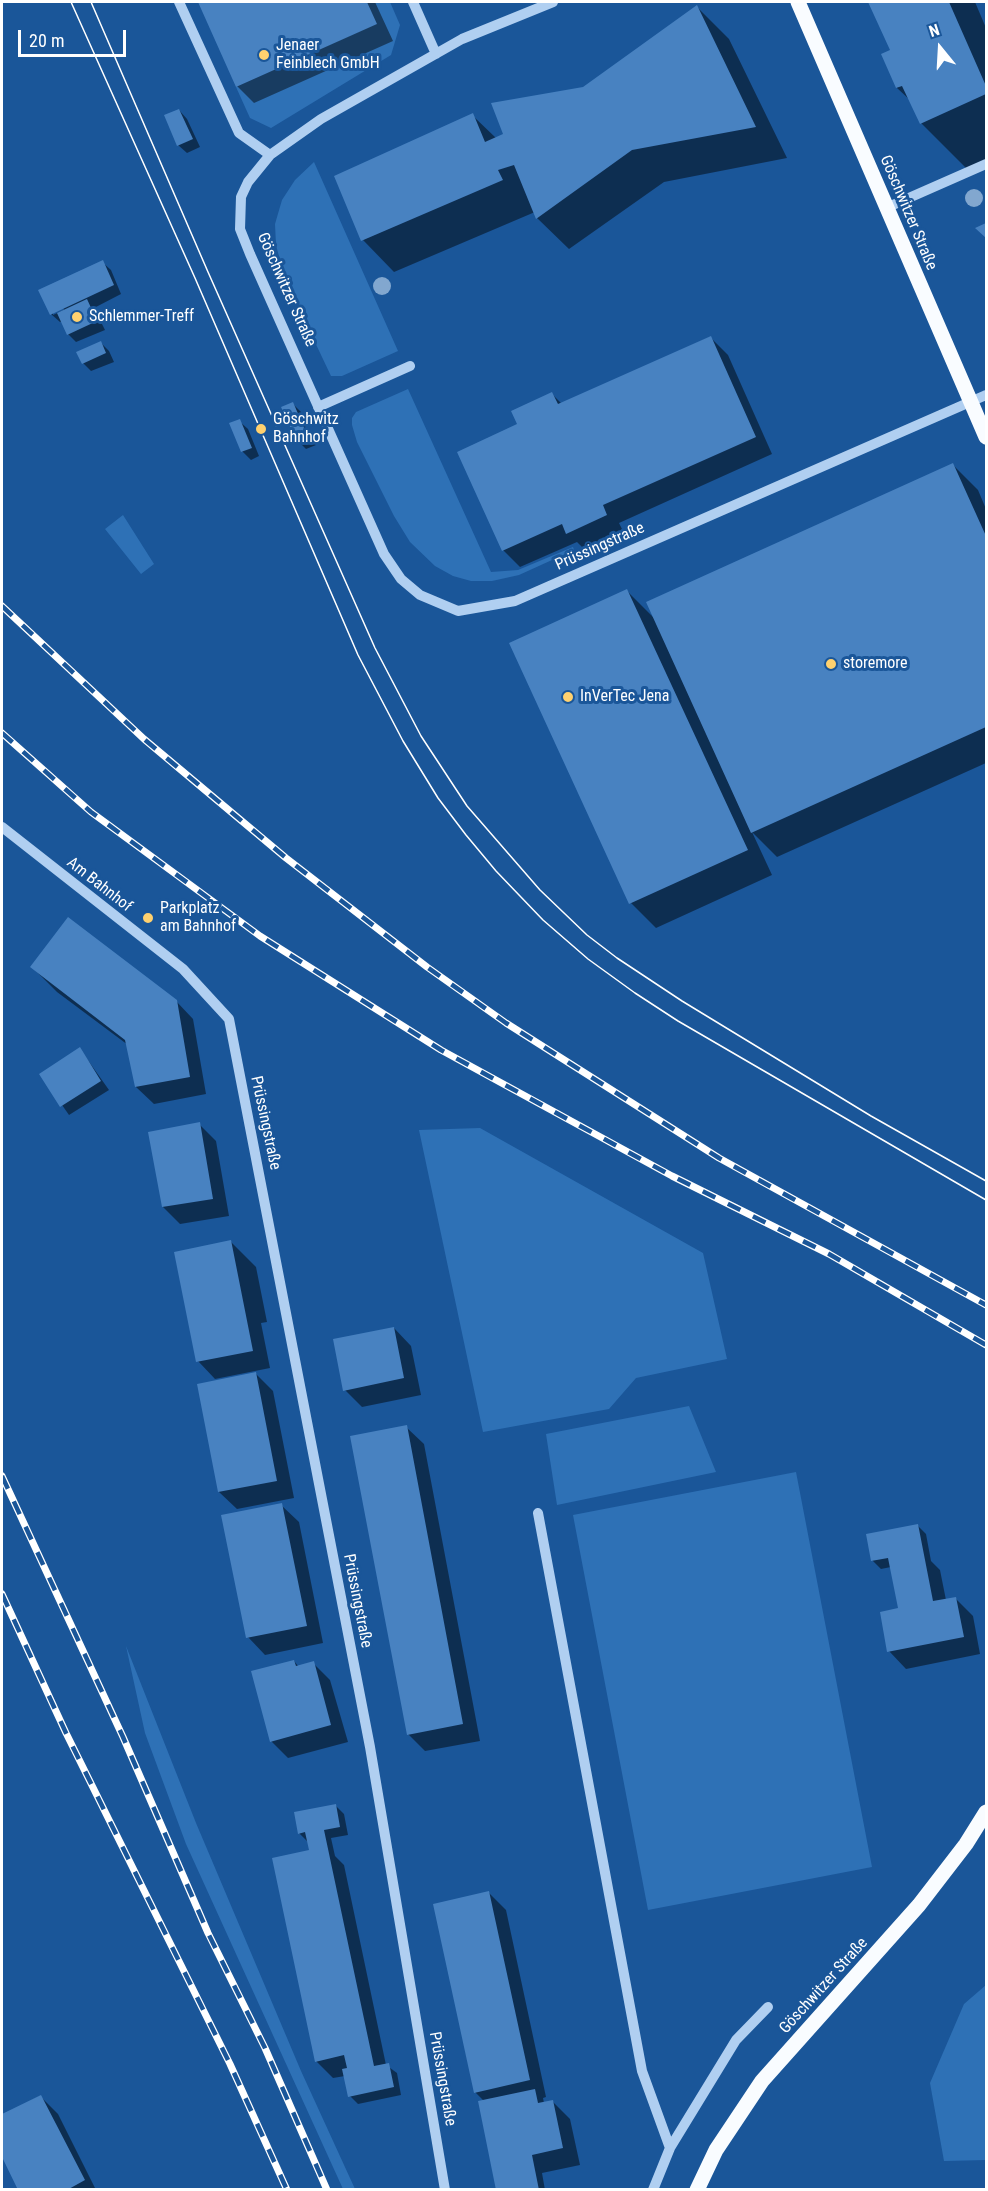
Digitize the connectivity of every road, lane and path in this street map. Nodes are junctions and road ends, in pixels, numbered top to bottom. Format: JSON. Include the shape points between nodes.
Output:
{"nodes":[{"id":1,"x":179,"y":2,"type":"edge"},
{"id":2,"x":412,"y":2,"type":"edge"},
{"id":3,"x":553,"y":2,"type":"edge"},
{"id":4,"x":798,"y":2,"type":"edge"},
{"id":5,"x":436,"y":54,"type":"junction"},
{"id":6,"x":270,"y":154,"type":"junction"},
{"id":7,"x":987,"y":164,"type":"edge"},
{"id":8,"x":886,"y":208,"type":"junction"},
{"id":9,"x":410,"y":366,"type":"dead end"},
{"id":10,"x":987,"y":395,"type":"edge"},
{"id":11,"x":971,"y":402,"type":"junction"},
{"id":12,"x":318,"y":407,"type":"junction"},
{"id":13,"x":987,"y":437,"type":"edge"},
{"id":14,"x":2,"y":827,"type":"edge"},
{"id":15,"x":229,"y":1019,"type":"joint"},
{"id":16,"x":538,"y":1513,"type":"dead end"},
{"id":17,"x":987,"y":1812,"type":"edge"},
{"id":18,"x":768,"y":2007,"type":"dead end"},
{"id":19,"x":670,"y":2148,"type":"junction"},
{"id":20,"x":445,"y":2190,"type":"edge"},
{"id":21,"x":653,"y":2190,"type":"edge"},
{"id":22,"x":697,"y":2190,"type":"edge"}],
"edges":[{"from":1,"to":6,"type":"street","via":[[239,133]]},
{"from":2,"to":5,"type":"street"},
{"from":3,"to":5,"type":"street","name":"Göschwitzer Straße","via":[[462,39]]},
{"from":4,"to":8,"type":"main road","name":"Göschwitzer Straße"},
{"from":5,"to":6,"type":"street","name":"Göschwitzer Straße","via":[[321,119]]},
{"from":6,"to":12,"type":"street","name":"Göschwitzer Straße","via":[[241,197],[240,229]]},
{"from":7,"to":8,"type":"street"},
{"from":8,"to":11,"type":"main road","name":"Göschwitzer Straße"},
{"from":9,"to":12,"type":"street"},
{"from":10,"to":11,"type":"street","name":"Prüssingstraße"},
{"from":11,"to":12,"type":"street","name":"Prüssingstraße","via":[[514,601],[458,611],[420,595],[388,561]]},
{"from":11,"to":13,"type":"main road","name":"Göschwitzer Straße"},
{"from":14,"to":15,"type":"street","name":"Am Bahnhof","via":[[183,969]]},
{"from":15,"to":20,"type":"street","name":"Prüssingstraße","via":[[370,1747]]},
{"from":16,"to":19,"type":"street","via":[[642,2071]]},
{"from":17,"to":22,"type":"main road","name":"Göschwitzer Straße","via":[[919,1905],[762,2081],[716,2150]]},
{"from":18,"to":19,"type":"street","via":[[736,2040]]},
{"from":19,"to":21,"type":"street"}]}
